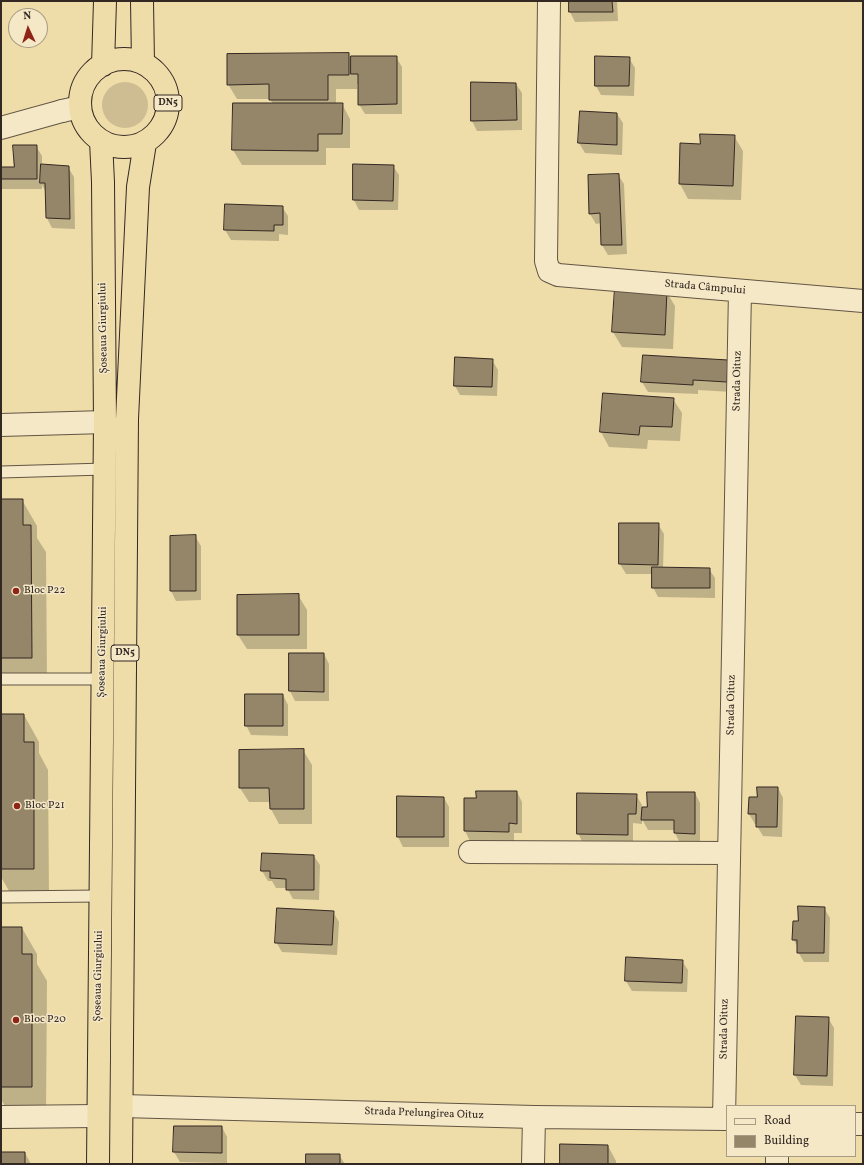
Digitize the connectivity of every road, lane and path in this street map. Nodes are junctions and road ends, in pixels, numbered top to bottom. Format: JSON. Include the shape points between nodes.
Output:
{"nodes":[{"id":1,"x":105,"y":1,"type":"edge"},
{"id":2,"x":142,"y":1,"type":"edge"},
{"id":3,"x":549,"y":1,"type":"edge"},
{"id":4,"x":143,"y":63,"type":"junction"},
{"id":5,"x":103,"y":65,"type":"junction"},
{"id":6,"x":71,"y":109,"type":"junction"},
{"id":7,"x":1,"y":128,"type":"edge"},
{"id":8,"x":101,"y":141,"type":"junction"},
{"id":9,"x":145,"y":143,"type":"junction"},
{"id":10,"x":740,"y":291,"type":"junction"},
{"id":11,"x":863,"y":301,"type":"edge"},
{"id":12,"x":105,"y":422,"type":"junction"},
{"id":13,"x":1,"y":425,"type":"edge"},
{"id":14,"x":105,"y":469,"type":"junction"},
{"id":15,"x":1,"y":472,"type":"edge"},
{"id":16,"x":1,"y":679,"type":"edge"},
{"id":17,"x":102,"y":679,"type":"junction"},
{"id":18,"x":470,"y":852,"type":"dead end"},
{"id":19,"x":729,"y":853,"type":"junction"},
{"id":20,"x":100,"y":896,"type":"junction"},
{"id":21,"x":1,"y":897,"type":"edge"},
{"id":22,"x":122,"y":1106,"type":"junction"},
{"id":23,"x":98,"y":1116,"type":"junction"},
{"id":24,"x":1,"y":1117,"type":"edge"},
{"id":25,"x":534,"y":1117,"type":"junction"},
{"id":26,"x":725,"y":1119,"type":"edge"},
{"id":27,"x":98,"y":1164,"type":"edge"},
{"id":28,"x":121,"y":1164,"type":"edge"},
{"id":29,"x":533,"y":1164,"type":"edge"}],
"edges":[{"from":1,"to":5,"type":"highway"},
{"from":2,"to":4,"type":"highway"},
{"from":3,"to":10,"type":"street","name":"Strada Câmpului","via":[[546,260],[549,271],[558,275]]},
{"from":4,"to":5,"type":"highway","number":"DN5","via":[[127,59]]},
{"from":4,"to":9,"type":"highway","number":"DN5","via":[[154,70],[162,80],[167,92],[168,105],[160,129]]},
{"from":5,"to":6,"type":"highway","number":"DN5","via":[[93,72]]},
{"from":6,"to":7,"type":"street"},
{"from":6,"to":8,"type":"highway","number":"DN5","via":[[82,117],[86,126]]},
{"from":8,"to":9,"type":"highway","number":"DN5","via":[[120,147]]},
{"from":8,"to":12,"type":"highway","name":"Șoseaua Giurgiului","number":"DN5"},
{"from":9,"to":22,"type":"highway","name":"Șoseaua Giurgiului","number":"DN5","via":[[138,187],[127,419]]},
{"from":10,"to":11,"type":"street","name":"Strada Câmpului"},
{"from":10,"to":19,"type":"street","name":"Strada Oituz"},
{"from":12,"to":13,"type":"street"},
{"from":12,"to":14,"type":"highway","name":"Șoseaua Giurgiului","number":"DN5"},
{"from":14,"to":15,"type":"lane"},
{"from":14,"to":17,"type":"highway","name":"Șoseaua Giurgiului","number":"DN5"},
{"from":16,"to":17,"type":"lane"},
{"from":17,"to":20,"type":"highway","name":"Șoseaua Giurgiului","number":"DN5"},
{"from":18,"to":19,"type":"street"},
{"from":19,"to":26,"type":"street","name":"Strada Oituz"},
{"from":20,"to":21,"type":"lane"},
{"from":20,"to":23,"type":"highway","name":"Șoseaua Giurgiului","number":"DN5"},
{"from":22,"to":25,"type":"street","name":"Strada Prelungirea Oituz"},
{"from":22,"to":28,"type":"highway","name":"Șoseaua Giurgiului","number":"DN5"},
{"from":23,"to":24,"type":"street"},
{"from":23,"to":27,"type":"highway","name":"Șoseaua Giurgiului","number":"DN5"},
{"from":25,"to":26,"type":"street","name":"Strada Prelungirea Oituz"},
{"from":25,"to":29,"type":"street"}]}
